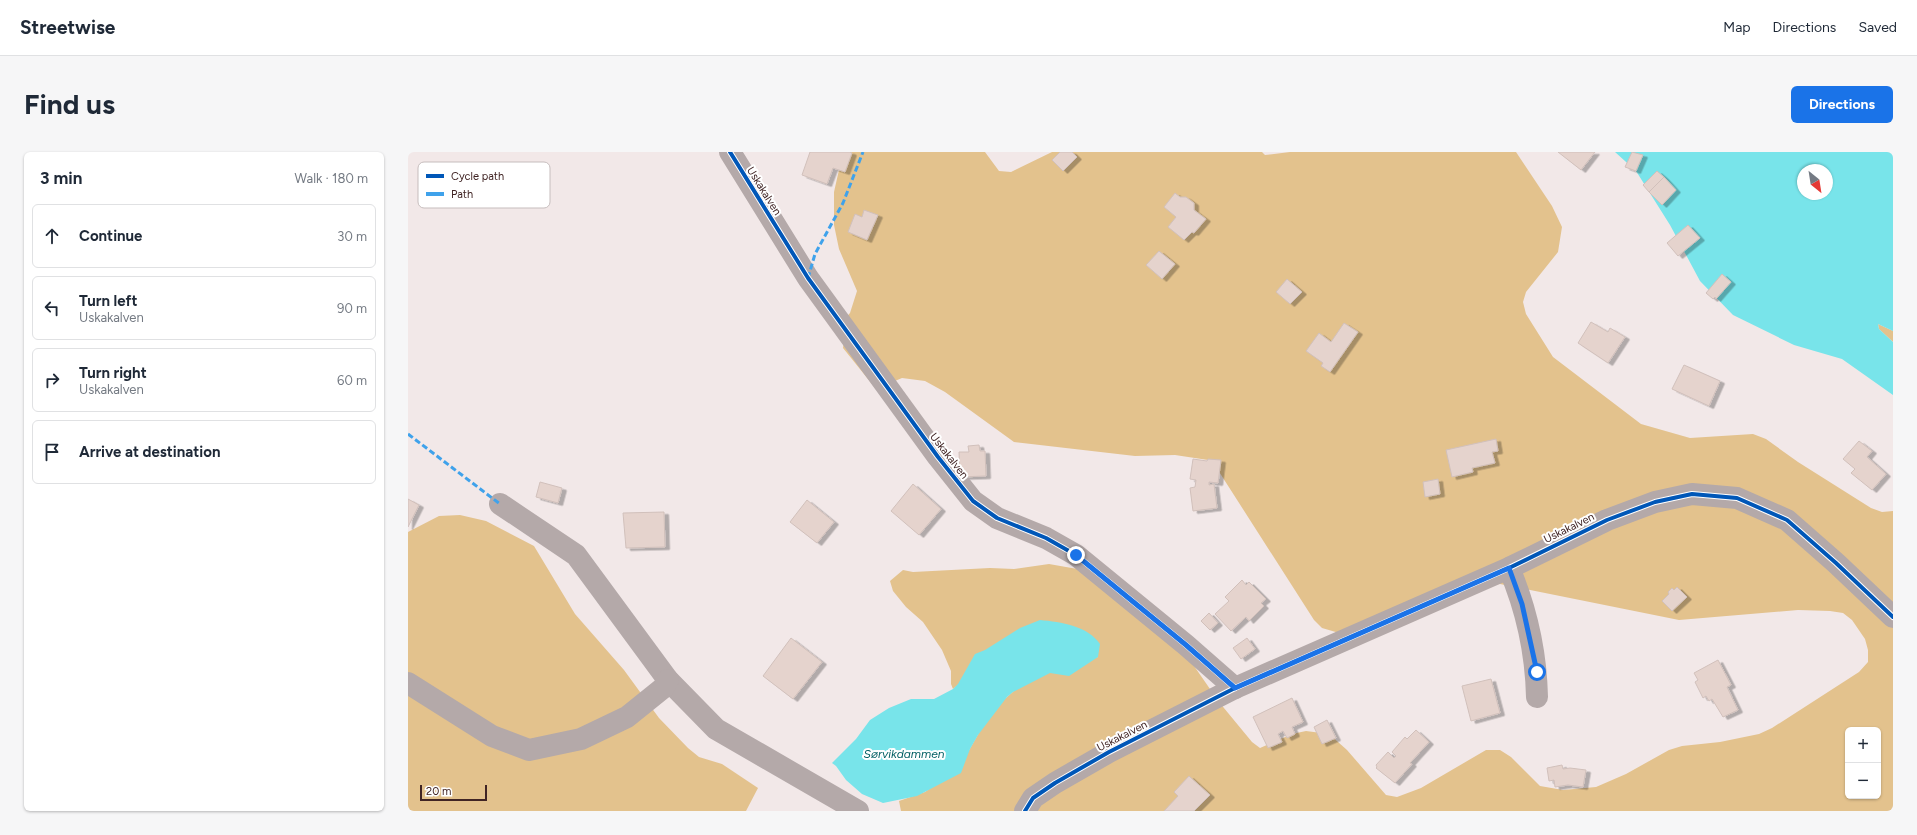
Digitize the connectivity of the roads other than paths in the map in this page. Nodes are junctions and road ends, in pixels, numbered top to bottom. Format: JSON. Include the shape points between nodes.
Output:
{"nodes":[{"id":1,"x":730,"y":152,"type":"edge"},
{"id":2,"x":500,"y":504,"type":"dead end"},
{"id":3,"x":1509,"y":568,"type":"junction"},
{"id":4,"x":1893,"y":617,"type":"edge"},
{"id":5,"x":668,"y":680,"type":"junction"},
{"id":6,"x":408,"y":683,"type":"edge"},
{"id":7,"x":1235,"y":688,"type":"junction"},
{"id":8,"x":1538,"y":697,"type":"dead end"},
{"id":9,"x":858,"y":811,"type":"edge"},
{"id":10,"x":1025,"y":811,"type":"edge"}],
"edges":[{"from":1,"to":7,"type":"street","name":"Uskakalven","via":[[808,278],[973,501],[997,518],[1046,538],[1076,555]]},
{"from":2,"to":5,"type":"street","via":[[576,555]]},
{"from":3,"to":4,"type":"street","name":"Uskakalven","via":[[1607,520],[1655,502],[1692,494],[1737,498],[1787,520]]},
{"from":3,"to":7,"type":"street","name":"Uskakalven"},
{"from":3,"to":8,"type":"street","via":[[1522,604],[1531,642],[1537,672]]},
{"from":5,"to":6,"type":"street","via":[[663,688],[626,717],[580,739],[529,750],[492,736]]},
{"from":5,"to":9,"type":"street","via":[[716,729]]},
{"from":7,"to":10,"type":"street","name":"Uskakalven","via":[[1109,752],[1055,783],[1033,798]]}]}
